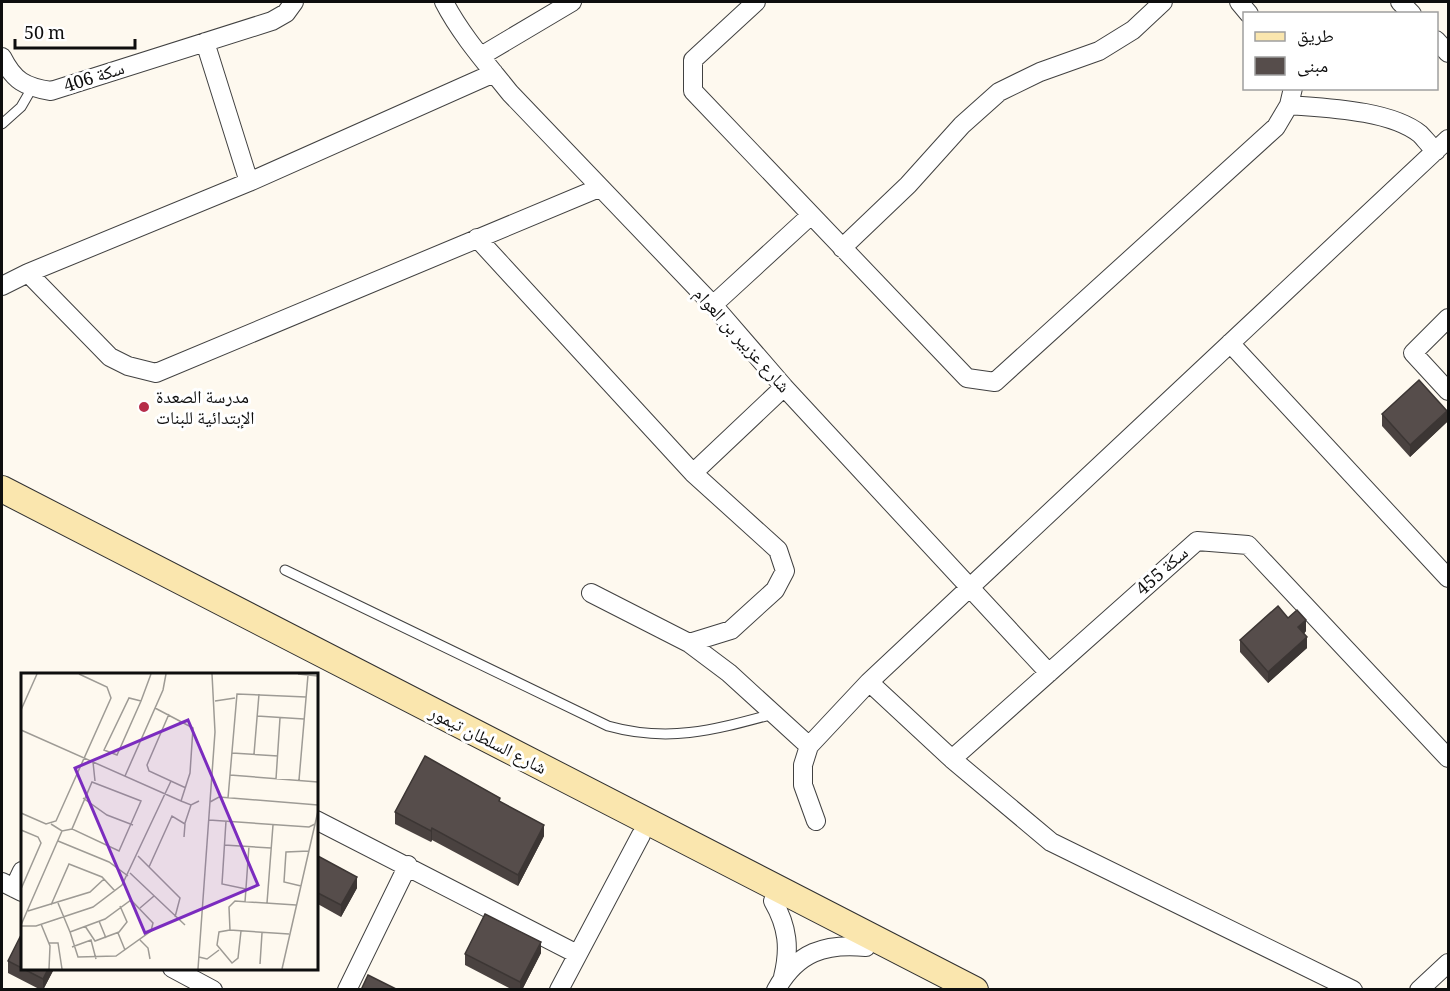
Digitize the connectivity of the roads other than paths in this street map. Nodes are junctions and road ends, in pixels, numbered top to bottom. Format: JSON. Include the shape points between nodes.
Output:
{"nodes":[{"id":1,"x":294,"y":2,"type":"edge"},
{"id":2,"x":444,"y":2,"type":"edge"},
{"id":3,"x":572,"y":2,"type":"edge"},
{"id":4,"x":756,"y":2,"type":"edge"},
{"id":5,"x":1163,"y":2,"type":"edge"},
{"id":6,"x":1438,"y":41,"type":"edge"},
{"id":7,"x":205,"y":42,"type":"junction"},
{"id":8,"x":1449,"y":53,"type":"edge"},
{"id":9,"x":481,"y":56,"type":"junction"},
{"id":10,"x":2,"y":57,"type":"edge"},
{"id":11,"x":494,"y":73,"type":"junction"},
{"id":12,"x":32,"y":88,"type":"junction"},
{"id":13,"x":1291,"y":97,"type":"edge"},
{"id":14,"x":2,"y":124,"type":"edge"},
{"id":15,"x":1442,"y":145,"type":"edge"},
{"id":16,"x":249,"y":182,"type":"junction"},
{"id":17,"x":599,"y":188,"type":"junction"},
{"id":18,"x":811,"y":215,"type":"junction"},
{"id":19,"x":477,"y":238,"type":"junction"},
{"id":20,"x":842,"y":248,"type":"junction"},
{"id":21,"x":28,"y":273,"type":"junction"},
{"id":22,"x":2,"y":286,"type":"edge"},
{"id":23,"x":712,"y":305,"type":"junction"},
{"id":24,"x":1449,"y":318,"type":"edge"},
{"id":25,"x":1230,"y":343,"type":"junction"},
{"id":26,"x":784,"y":387,"type":"junction"},
{"id":27,"x":1449,"y":391,"type":"edge"},
{"id":28,"x":693,"y":472,"type":"junction"},
{"id":29,"x":2,"y":489,"type":"edge"},
{"id":30,"x":2,"y":503,"type":"edge"},
{"id":31,"x":285,"y":570,"type":"dead end"},
{"id":32,"x":1449,"y":578,"type":"edge"},
{"id":33,"x":970,"y":587,"type":"junction"},
{"id":34,"x":591,"y":593,"type":"dead end"},
{"id":35,"x":689,"y":643,"type":"junction"},
{"id":36,"x":1049,"y":672,"type":"junction"},
{"id":37,"x":869,"y":682,"type":"junction"},
{"id":38,"x":773,"y":714,"type":"junction"},
{"id":39,"x":809,"y":746,"type":"junction"},
{"id":40,"x":1449,"y":758,"type":"edge"},
{"id":41,"x":952,"y":759,"type":"junction"},
{"id":42,"x":318,"y":821,"type":"edge"},
{"id":43,"x":816,"y":821,"type":"dead end"},
{"id":44,"x":641,"y":834,"type":"junction"},
{"id":45,"x":408,"y":865,"type":"junction"},
{"id":46,"x":21,"y":873,"type":"edge"},
{"id":47,"x":12,"y":887,"type":"edge"},
{"id":48,"x":773,"y":901,"type":"junction"},
{"id":49,"x":866,"y":947,"type":"junction"},
{"id":50,"x":578,"y":954,"type":"junction"},
{"id":51,"x":1449,"y":963,"type":"edge"},
{"id":52,"x":174,"y":970,"type":"edge"},
{"id":53,"x":780,"y":983,"type":"edge"},
{"id":54,"x":213,"y":990,"type":"edge"},
{"id":55,"x":347,"y":990,"type":"edge"},
{"id":56,"x":559,"y":990,"type":"edge"},
{"id":57,"x":947,"y":990,"type":"edge"},
{"id":58,"x":975,"y":990,"type":"edge"},
{"id":59,"x":1353,"y":990,"type":"edge"},
{"id":60,"x":1419,"y":990,"type":"edge"}],
"edges":[{"from":1,"to":7,"type":"street","name":"سكة 406","via":[[286,13],[272,21]]},
{"from":2,"to":9,"type":"street","name":"شارع عزبير بن العوام"},
{"from":3,"to":9,"type":"street"},
{"from":4,"to":18,"type":"street","via":[[693,60],[693,91]]},
{"from":5,"to":20,"type":"street","via":[[1133,30],[1099,51],[999,92]]},
{"from":6,"to":8,"type":"street"},
{"from":7,"to":12,"type":"street","name":"سكة 406","via":[[51,91]]},
{"from":7,"to":16,"type":"street"},
{"from":9,"to":11,"type":"street","name":"شارع عزبير بن العوام"},
{"from":10,"to":12,"type":"street","via":[[10,74]]},
{"from":11,"to":16,"type":"street"},
{"from":11,"to":17,"type":"street","name":"شارع عزبير بن العوام"},
{"from":12,"to":14,"type":"lane","via":[[21,106]]},
{"from":13,"to":15,"type":"street","via":[[1393,121]]},
{"from":13,"to":20,"type":"street","via":[[1276,127],[995,382],[967,378]]},
{"from":15,"to":25,"type":"street"},
{"from":16,"to":21,"type":"street"},
{"from":17,"to":19,"type":"street"},
{"from":17,"to":23,"type":"street","name":"شارع عزبير بن العوام"},
{"from":18,"to":20,"type":"street"},
{"from":18,"to":23,"type":"street"},
{"from":19,"to":21,"type":"street","via":[[156,372],[138,370],[110,357]]},
{"from":19,"to":28,"type":"street"},
{"from":21,"to":22,"type":"street"},
{"from":23,"to":26,"type":"street","name":"شارع عزبير بن العوام"},
{"from":24,"to":27,"type":"street","via":[[1413,352]]},
{"from":25,"to":32,"type":"street"},
{"from":25,"to":33,"type":"street"},
{"from":26,"to":28,"type":"street"},
{"from":26,"to":33,"type":"street","name":"شارع عزبير بن العوام"},
{"from":28,"to":35,"type":"street","via":[[778,550],[785,571],[775,590],[731,630]]},
{"from":29,"to":58,"type":"main road","name":"شارع السلطان تيمور"},
{"from":30,"to":44,"type":"main road","name":"شارع السلطان تيمور"},
{"from":31,"to":38,"type":"lane","via":[[608,726],[631,733],[680,734]]},
{"from":33,"to":36,"type":"street","name":"شارع عزبير بن العوام"},
{"from":33,"to":37,"type":"street"},
{"from":34,"to":35,"type":"street"},
{"from":35,"to":38,"type":"street"},
{"from":36,"to":40,"type":"street","name":"سكة 455","via":[[1197,541],[1248,545]]},
{"from":36,"to":41,"type":"street","name":"سكة 455"},
{"from":37,"to":39,"type":"street"},
{"from":37,"to":41,"type":"street"},
{"from":38,"to":39,"type":"street"},
{"from":39,"to":43,"type":"street","via":[[803,765],[803,785]]},
{"from":41,"to":59,"type":"street","via":[[1051,842]]},
{"from":42,"to":45,"type":"street"},
{"from":44,"to":48,"type":"main road","name":"شارع السلطان تيمور"},
{"from":44,"to":50,"type":"street"},
{"from":45,"to":50,"type":"street"},
{"from":45,"to":55,"type":"street"},
{"from":46,"to":47,"type":"street"},
{"from":48,"to":49,"type":"main road","name":"شارع السلطان تيمور"},
{"from":48,"to":53,"type":"street","via":[[781,915],[788,945]]},
{"from":49,"to":53,"type":"street","via":[[835,946],[820,950],[794,965]]},
{"from":49,"to":57,"type":"main road","name":"شارع السلطان تيمور"},
{"from":50,"to":56,"type":"street"},
{"from":51,"to":60,"type":"street"},
{"from":52,"to":54,"type":"street"}]}
